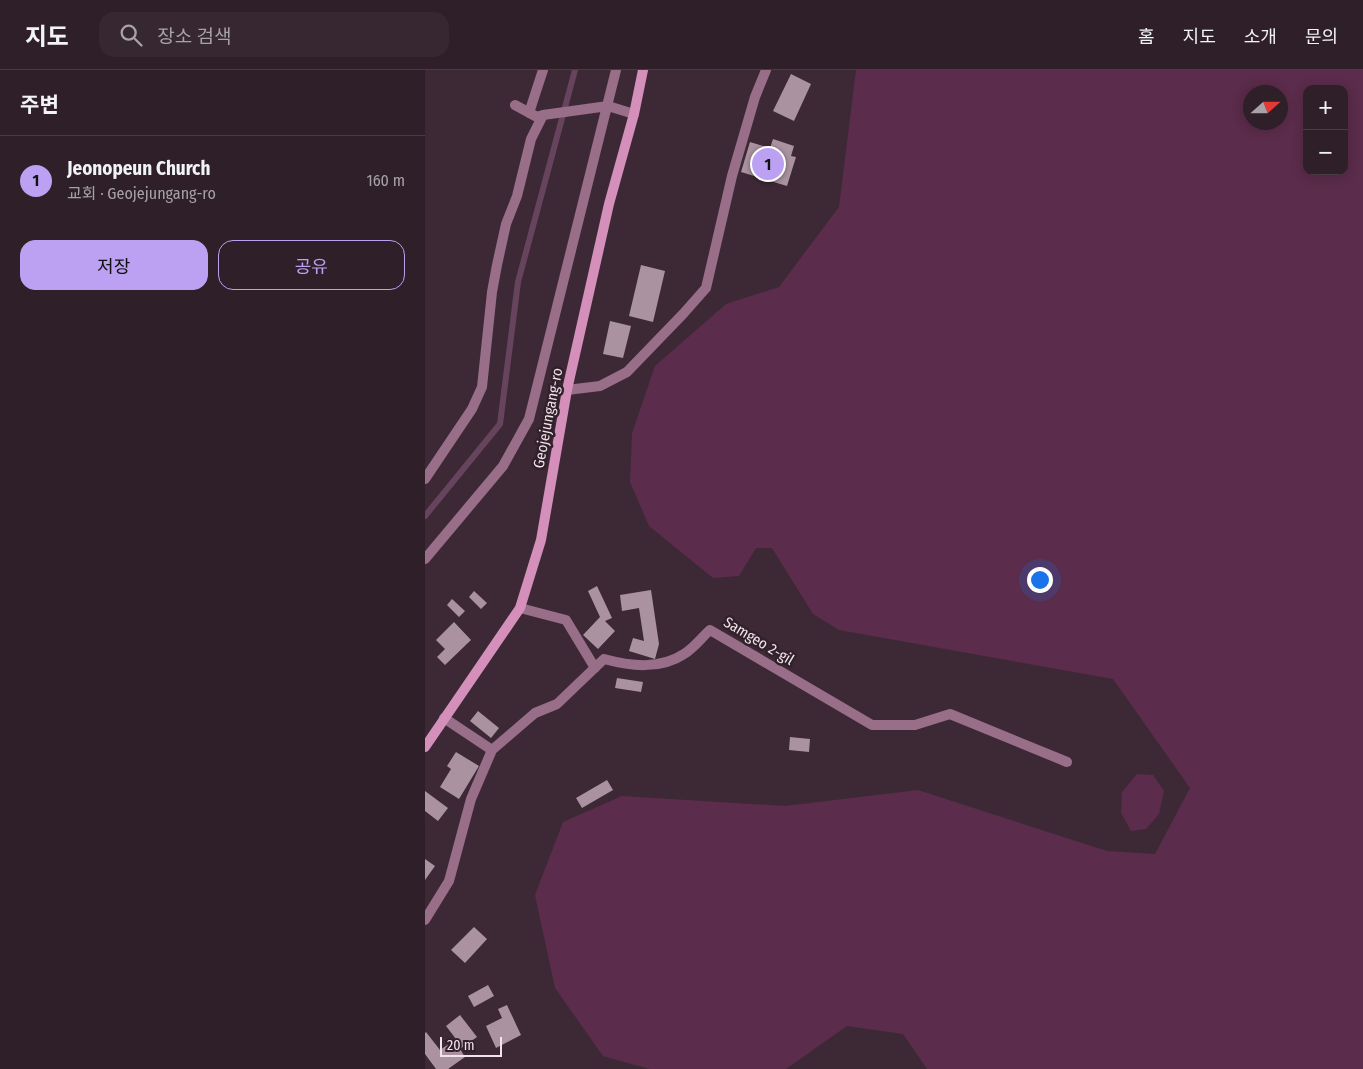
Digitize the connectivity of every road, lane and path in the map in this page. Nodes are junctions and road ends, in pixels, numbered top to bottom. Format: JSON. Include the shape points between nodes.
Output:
{"nodes":[{"id":1,"x":543,"y":70,"type":"edge"},
{"id":2,"x":617,"y":70,"type":"edge"},
{"id":3,"x":643,"y":70,"type":"edge"},
{"id":4,"x":765,"y":70,"type":"edge"},
{"id":5,"x":515,"y":105,"type":"dead end"},
{"id":6,"x":608,"y":106,"type":"junction"},
{"id":7,"x":529,"y":113,"type":"junction"},
{"id":8,"x":634,"y":114,"type":"junction"},
{"id":9,"x":543,"y":115,"type":"junction"},
{"id":10,"x":567,"y":390,"type":"junction"},
{"id":11,"x":425,"y":479,"type":"edge"},
{"id":12,"x":425,"y":559,"type":"edge"},
{"id":13,"x":520,"y":608,"type":"junction"},
{"id":14,"x":595,"y":668,"type":"junction"},
{"id":15,"x":444,"y":718,"type":"junction"},
{"id":16,"x":425,"y":747,"type":"edge"},
{"id":17,"x":492,"y":750,"type":"junction"},
{"id":18,"x":1067,"y":762,"type":"dead end"},
{"id":19,"x":425,"y":920,"type":"edge"}],
"edges":[{"from":1,"to":7,"type":"lane"},
{"from":2,"to":6,"type":"lane"},
{"from":3,"to":8,"type":"main road","name":"Geojejungang-ro"},
{"from":4,"to":10,"type":"lane","via":[[732,176],[706,288],[627,372],[600,386]]},
{"from":5,"to":7,"type":"lane"},
{"from":6,"to":8,"type":"lane"},
{"from":6,"to":9,"type":"lane"},
{"from":6,"to":12,"type":"lane","via":[[529,419],[503,466]]},
{"from":7,"to":9,"type":"lane","via":[[537,117]]},
{"from":8,"to":10,"type":"main road","name":"Geojejungang-ro","via":[[609,204]]},
{"from":9,"to":11,"type":"lane","via":[[531,139],[517,196],[506,224],[492,292],[482,387],[472,409]]},
{"from":10,"to":13,"type":"main road","name":"Geojejungang-ro","via":[[541,540]]},
{"from":13,"to":14,"type":"lane","via":[[566,620]]},
{"from":13,"to":15,"type":"main road","name":"Geojejungang-ro"},
{"from":14,"to":17,"type":"lane","name":"Samgeo 2-gil","via":[[557,704],[535,713]]},
{"from":14,"to":18,"type":"lane","name":"Samgeo 2-gil","via":[[604,659],[630,666],[664,663],[685,654],[710,630],[872,725],[915,725],[950,714]]},
{"from":15,"to":16,"type":"main road","name":"Geojejungang-ro"},
{"from":15,"to":17,"type":"lane"},
{"from":17,"to":19,"type":"lane","name":"Samgeo 2-gil","via":[[471,799],[449,881]]}]}
